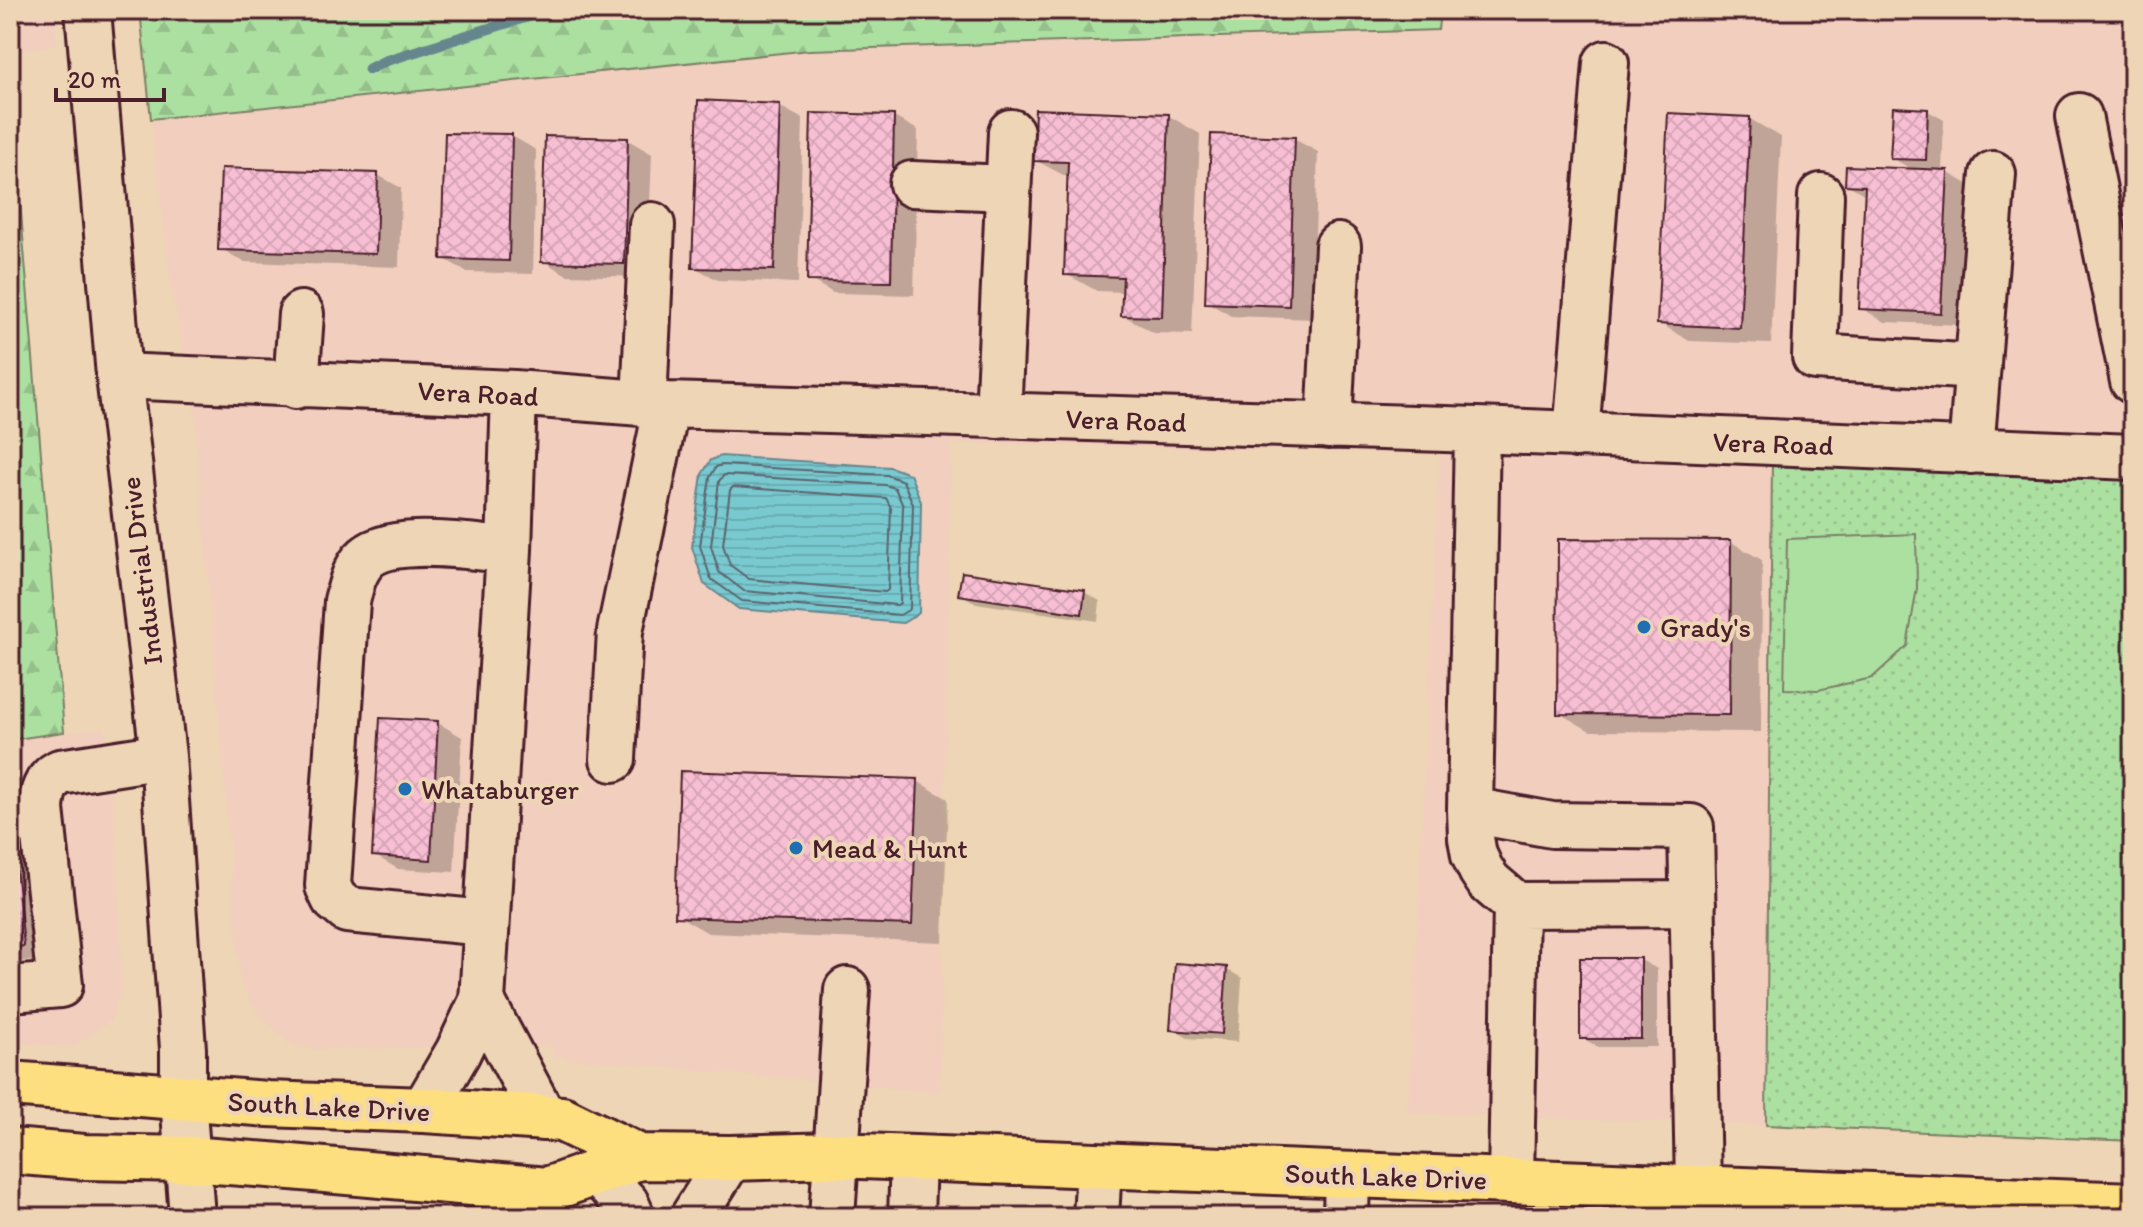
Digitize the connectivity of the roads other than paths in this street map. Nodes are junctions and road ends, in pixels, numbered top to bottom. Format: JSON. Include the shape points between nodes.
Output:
{"nodes":[{"id":1,"x":88,"y":10,"type":"edge"},
{"id":2,"x":1606,"y":63,"type":"dead end"},
{"id":3,"x":2079,"y":116,"type":"dead end"},
{"id":4,"x":1011,"y":132,"type":"dead end"},
{"id":5,"x":1993,"y":174,"type":"dead end"},
{"id":6,"x":912,"y":184,"type":"dead end"},
{"id":7,"x":1008,"y":188,"type":"junction"},
{"id":8,"x":1821,"y":196,"type":"dead end"},
{"id":9,"x":652,"y":225,"type":"dead end"},
{"id":10,"x":1338,"y":246,"type":"dead end"},
{"id":11,"x":301,"y":314,"type":"dead end"},
{"id":12,"x":1978,"y":367,"type":"junction"},
{"id":13,"x":119,"y":376,"type":"junction"},
{"id":14,"x":2133,"y":381,"type":"edge"},
{"id":15,"x":296,"y":386,"type":"junction"},
{"id":16,"x":514,"y":393,"type":"junction"},
{"id":17,"x":656,"y":404,"type":"junction"},
{"id":18,"x":998,"y":416,"type":"junction"},
{"id":19,"x":1329,"y":426,"type":"junction"},
{"id":20,"x":1477,"y":430,"type":"junction"},
{"id":21,"x":1576,"y":435,"type":"junction"},
{"id":22,"x":1971,"y":451,"type":"junction"},
{"id":23,"x":2133,"y":457,"type":"edge"},
{"id":24,"x":509,"y":550,"type":"junction"},
{"id":25,"x":163,"y":756,"type":"junction"},
{"id":26,"x":613,"y":759,"type":"dead end"},
{"id":27,"x":1470,"y":810,"type":"junction"},
{"id":28,"x":1693,"y":904,"type":"junction"},
{"id":29,"x":1516,"y":905,"type":"junction"},
{"id":30,"x":486,"y":923,"type":"junction"},
{"id":31,"x":10,"y":989,"type":"edge"},
{"id":32,"x":847,"y":990,"type":"dead end"},
{"id":33,"x":482,"y":1001,"type":"junction"},
{"id":34,"x":10,"y":1084,"type":"edge"},
{"id":35,"x":424,"y":1110,"type":"junction"},
{"id":36,"x":544,"y":1118,"type":"junction"},
{"id":37,"x":185,"y":1130,"type":"junction"},
{"id":38,"x":10,"y":1151,"type":"edge"},
{"id":39,"x":836,"y":1155,"type":"junction"},
{"id":40,"x":639,"y":1157,"type":"junction"},
{"id":41,"x":730,"y":1158,"type":"junction"},
{"id":42,"x":913,"y":1158,"type":"junction"},
{"id":43,"x":1099,"y":1166,"type":"junction"},
{"id":44,"x":598,"y":1174,"type":"junction"},
{"id":45,"x":1511,"y":1180,"type":"junction"},
{"id":46,"x":1698,"y":1187,"type":"junction"},
{"id":47,"x":1346,"y":1196,"type":"edge"},
{"id":48,"x":2133,"y":1205,"type":"edge"},
{"id":49,"x":192,"y":1217,"type":"edge"},
{"id":50,"x":632,"y":1217,"type":"edge"},
{"id":51,"x":693,"y":1217,"type":"edge"},
{"id":52,"x":832,"y":1217,"type":"edge"},
{"id":53,"x":911,"y":1217,"type":"edge"},
{"id":54,"x":1096,"y":1217,"type":"edge"}],
"edges":[{"from":1,"to":13,"type":"street","name":"Industrial Drive"},
{"from":2,"to":21,"type":"street"},
{"from":3,"to":14,"type":"street"},
{"from":4,"to":7,"type":"street"},
{"from":5,"to":12,"type":"street"},
{"from":6,"to":7,"type":"street"},
{"from":7,"to":18,"type":"street"},
{"from":8,"to":12,"type":"street","via":[[1815,357]]},
{"from":9,"to":17,"type":"street"},
{"from":10,"to":19,"type":"street"},
{"from":11,"to":15,"type":"street"},
{"from":12,"to":22,"type":"street"},
{"from":13,"to":15,"type":"street","name":"Vera Road"},
{"from":13,"to":25,"type":"street","name":"Industrial Drive"},
{"from":15,"to":16,"type":"street","name":"Vera Road"},
{"from":16,"to":17,"type":"street","name":"Vera Road"},
{"from":16,"to":24,"type":"street"},
{"from":17,"to":18,"type":"street","name":"Vera Road"},
{"from":17,"to":26,"type":"street","via":[[620,631]]},
{"from":18,"to":19,"type":"street","name":"Vera Road"},
{"from":19,"to":20,"type":"street","name":"Vera Road"},
{"from":20,"to":21,"type":"street","name":"Vera Road"},
{"from":20,"to":27,"type":"street"},
{"from":21,"to":22,"type":"street","name":"Vera Road"},
{"from":22,"to":23,"type":"street","name":"Vera Road"},
{"from":24,"to":30,"type":"street"},
{"from":24,"to":30,"type":"street","via":[[402,544],[365,558],[353,577],[347,601],[328,886],[347,910]]},
{"from":25,"to":31,"type":"street","via":[[51,777],[41,809],[60,985]]},
{"from":25,"to":37,"type":"street","name":"Industrial Drive"},
{"from":27,"to":28,"type":"street","via":[[1552,825],[1691,827]]},
{"from":27,"to":29,"type":"street","via":[[1474,855],[1481,870]]},
{"from":28,"to":29,"type":"street"},
{"from":28,"to":46,"type":"street"},
{"from":29,"to":45,"type":"street"},
{"from":30,"to":33,"type":"street"},
{"from":32,"to":39,"type":"street"},
{"from":33,"to":35,"type":"street"},
{"from":33,"to":36,"type":"street"},
{"from":34,"to":37,"type":"main road","name":"South Lake Drive"},
{"from":35,"to":36,"type":"main road","name":"South Lake Drive"},
{"from":35,"to":37,"type":"main road","name":"South Lake Drive"},
{"from":36,"to":40,"type":"main road","name":"South Lake Drive","via":[[562,1119]]},
{"from":37,"to":38,"type":"main road","name":"South Lake Drive","via":[[84,1157]]},
{"from":37,"to":44,"type":"main road","name":"South Lake Drive","via":[[547,1190]]},
{"from":37,"to":49,"type":"street","name":"Industrial Drive"},
{"from":39,"to":41,"type":"main road","name":"South Lake Drive"},
{"from":39,"to":42,"type":"main road","name":"South Lake Drive"},
{"from":39,"to":52,"type":"street"},
{"from":40,"to":41,"type":"main road","name":"South Lake Drive"},
{"from":40,"to":44,"type":"main road","name":"South Lake Drive"},
{"from":41,"to":51,"type":"street"},
{"from":42,"to":43,"type":"main road","name":"South Lake Drive"},
{"from":42,"to":53,"type":"street"},
{"from":43,"to":47,"type":"main road","name":"South Lake Drive"},
{"from":43,"to":54,"type":"street"},
{"from":44,"to":50,"type":"street"},
{"from":45,"to":46,"type":"main road","name":"South Lake Drive"},
{"from":45,"to":47,"type":"main road","name":"South Lake Drive"},
{"from":46,"to":48,"type":"main road","name":"South Lake Drive"}]}
